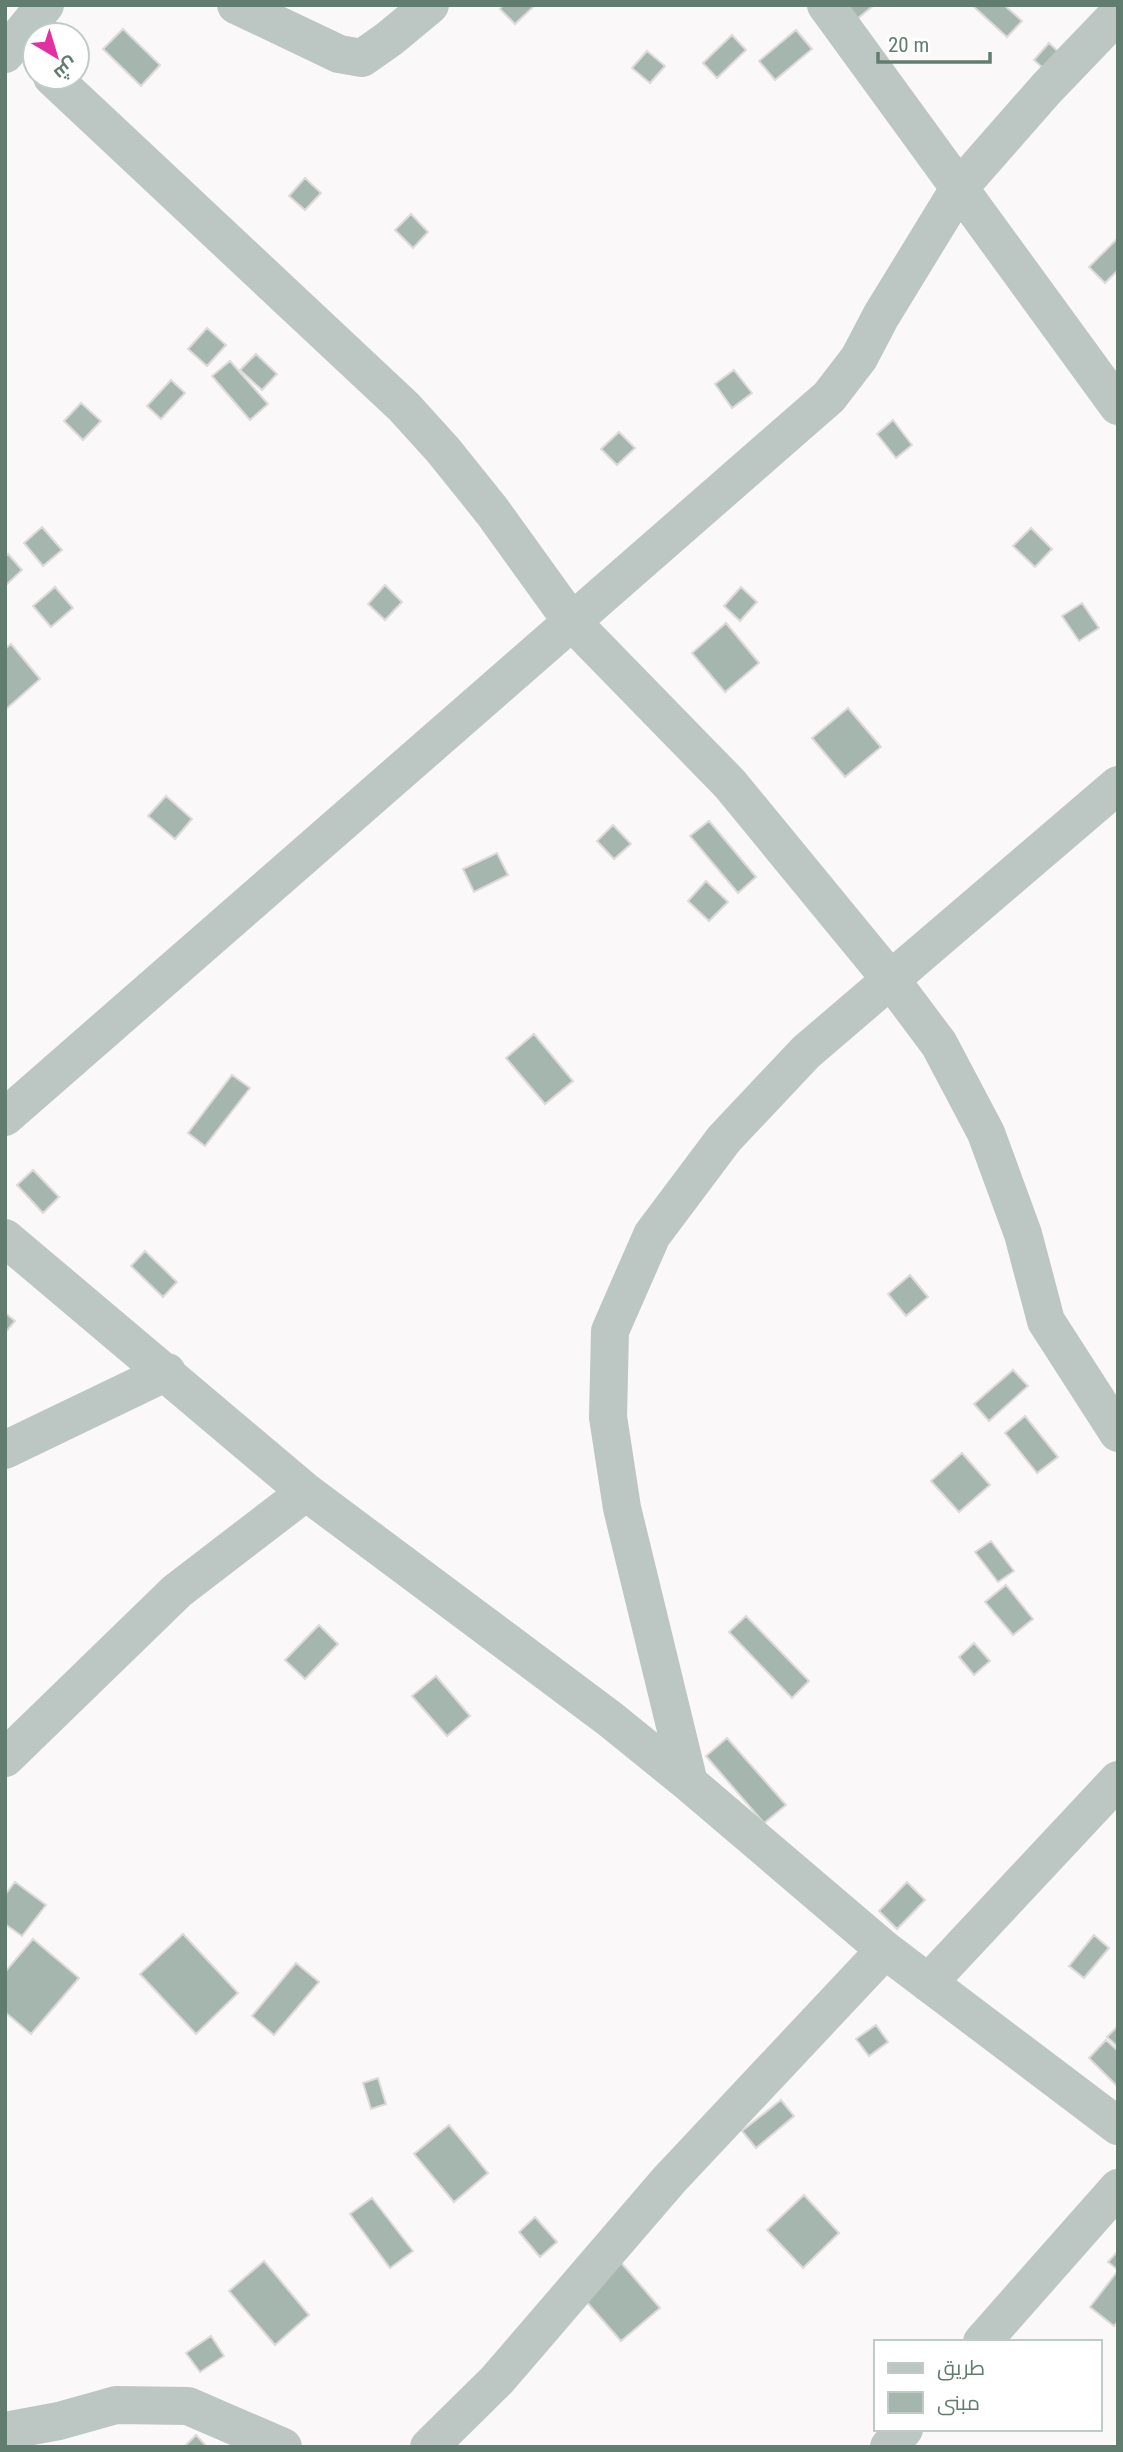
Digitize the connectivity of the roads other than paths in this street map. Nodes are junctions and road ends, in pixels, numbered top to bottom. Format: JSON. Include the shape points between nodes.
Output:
{"nodes":[{"id":1,"x":45,"y":5,"type":"edge"},
{"id":2,"x":236,"y":5,"type":"edge"},
{"id":3,"x":430,"y":5,"type":"edge"},
{"id":4,"x":826,"y":5,"type":"edge"},
{"id":5,"x":1118,"y":14,"type":"edge"},
{"id":6,"x":18,"y":53,"type":"edge"},
{"id":7,"x":67,"y":91,"type":"edge"},
{"id":8,"x":960,"y":187,"type":"junction"},
{"id":9,"x":1118,"y":406,"type":"edge"},
{"id":10,"x":572,"y":622,"type":"junction"},
{"id":11,"x":1118,"y":785,"type":"edge"},
{"id":12,"x":891,"y":979,"type":"junction"},
{"id":13,"x":5,"y":1117,"type":"edge"},
{"id":14,"x":5,"y":1238,"type":"edge"},
{"id":15,"x":167,"y":1372,"type":"junction"},
{"id":16,"x":1118,"y":1433,"type":"edge"},
{"id":17,"x":5,"y":1450,"type":"edge"},
{"id":18,"x":306,"y":1492,"type":"junction"},
{"id":19,"x":5,"y":1758,"type":"edge"},
{"id":20,"x":1118,"y":1780,"type":"edge"},
{"id":21,"x":689,"y":1783,"type":"junction"},
{"id":22,"x":885,"y":1950,"type":"junction"},
{"id":23,"x":928,"y":1983,"type":"junction"},
{"id":24,"x":1118,"y":2126,"type":"edge"},
{"id":25,"x":1118,"y":2188,"type":"edge"},
{"id":26,"x":984,"y":2340,"type":"edge"},
{"id":27,"x":5,"y":2431,"type":"edge"},
{"id":28,"x":902,"y":2431,"type":"edge"},
{"id":29,"x":283,"y":2447,"type":"edge"},
{"id":30,"x":429,"y":2447,"type":"edge"},
{"id":31,"x":889,"y":2447,"type":"edge"}],
"edges":[{"from":1,"to":6,"type":"street"},
{"from":2,"to":3,"type":"street","via":[[339,54],[362,58]]},
{"from":4,"to":8,"type":"street"},
{"from":5,"to":8,"type":"street"},
{"from":7,"to":10,"type":"street","via":[[404,407],[492,511]]},
{"from":8,"to":9,"type":"street"},
{"from":8,"to":10,"type":"street","via":[[859,358],[830,397]]},
{"from":10,"to":12,"type":"street","via":[[730,784]]},
{"from":10,"to":13,"type":"street"},
{"from":11,"to":12,"type":"street"},
{"from":12,"to":16,"type":"street","via":[[939,1044],[986,1133],[1023,1234],[1046,1321]]},
{"from":12,"to":21,"type":"street","via":[[806,1052],[724,1139],[652,1235],[610,1331],[608,1418],[622,1508]]},
{"from":14,"to":15,"type":"street"},
{"from":15,"to":17,"type":"street"},
{"from":15,"to":18,"type":"street"},
{"from":18,"to":19,"type":"street","via":[[177,1591]]},
{"from":18,"to":21,"type":"street"},
{"from":20,"to":23,"type":"street"},
{"from":21,"to":22,"type":"street"},
{"from":22,"to":23,"type":"street"},
{"from":22,"to":30,"type":"street","via":[[669,2180],[497,2380]]},
{"from":23,"to":24,"type":"street"},
{"from":25,"to":26,"type":"street"},
{"from":27,"to":29,"type":"street","via":[[116,2405],[188,2406]]},
{"from":28,"to":31,"type":"street"}]}
